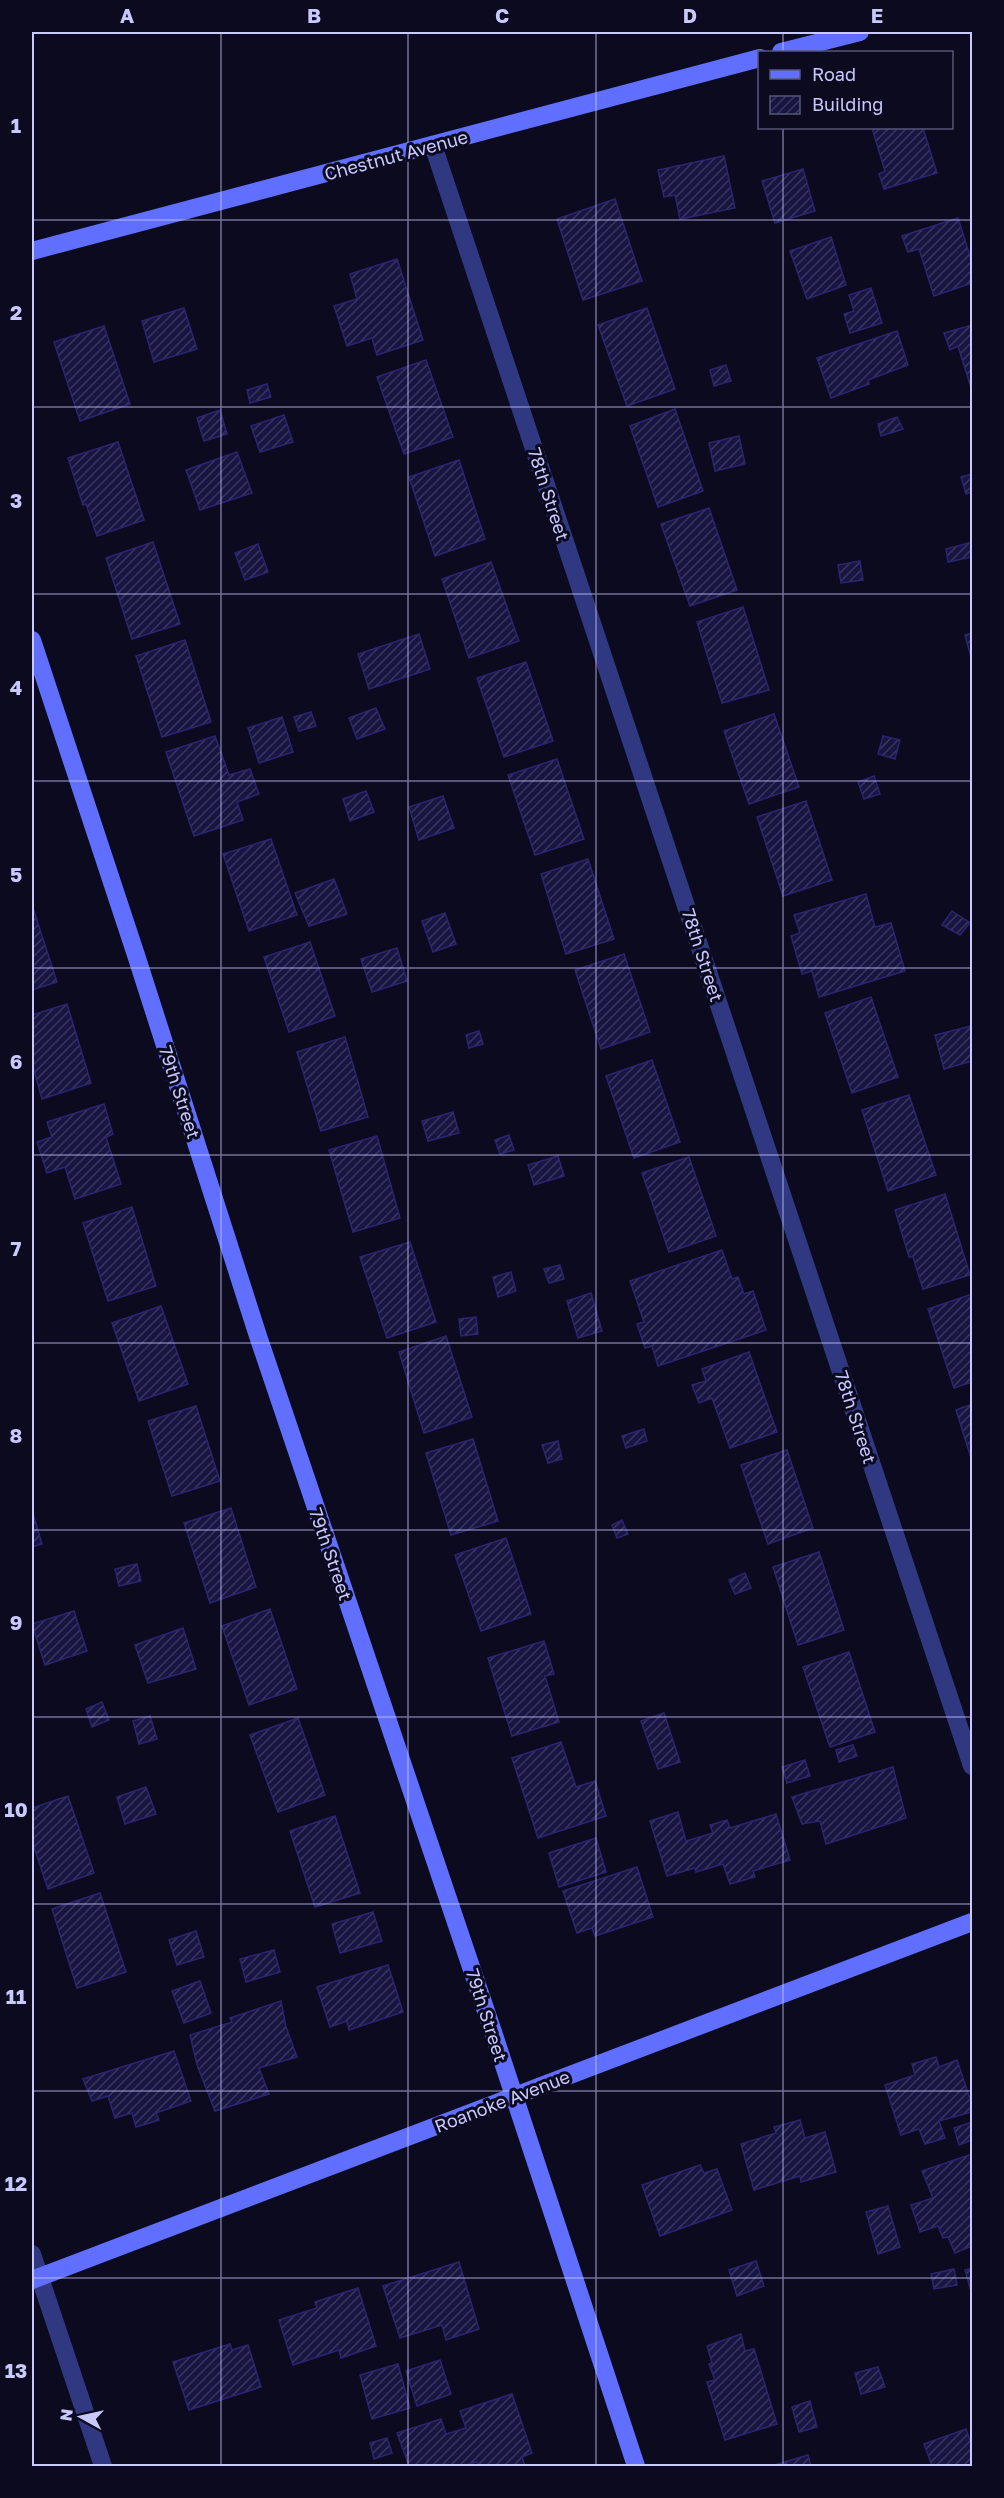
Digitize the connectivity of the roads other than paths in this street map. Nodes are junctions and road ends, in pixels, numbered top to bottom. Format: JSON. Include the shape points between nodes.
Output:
{"nodes":[{"id":1,"x":860,"y":32,"type":"edge"},
{"id":2,"x":785,"y":51,"type":"edge"},
{"id":3,"x":758,"y":58,"type":"edge"},
{"id":4,"x":433,"y":145,"type":"junction"},
{"id":5,"x":32,"y":251,"type":"edge"},
{"id":6,"x":32,"y":640,"type":"edge"},
{"id":7,"x":972,"y":1766,"type":"edge"},
{"id":8,"x":972,"y":1922,"type":"edge"},
{"id":9,"x":514,"y":2097,"type":"junction"},
{"id":10,"x":32,"y":2254,"type":"edge"},
{"id":11,"x":35,"y":2278,"type":"edge"},
{"id":12,"x":103,"y":2466,"type":"edge"},
{"id":13,"x":636,"y":2466,"type":"edge"}],
"edges":[{"from":1,"to":2,"type":"street"},
{"from":3,"to":4,"type":"street","name":"Chestnut Avenue"},
{"from":4,"to":5,"type":"street","name":"Chestnut Avenue"},
{"from":4,"to":7,"type":"street","name":"78th Street"},
{"from":6,"to":9,"type":"street","name":"79th Street","via":[[258,1336]]},
{"from":8,"to":9,"type":"street","name":"Roanoke Avenue"},
{"from":9,"to":11,"type":"street","name":"Roanoke Avenue"},
{"from":9,"to":13,"type":"street","name":"79th Street"},
{"from":10,"to":11,"type":"street"},
{"from":11,"to":12,"type":"street"}]}
